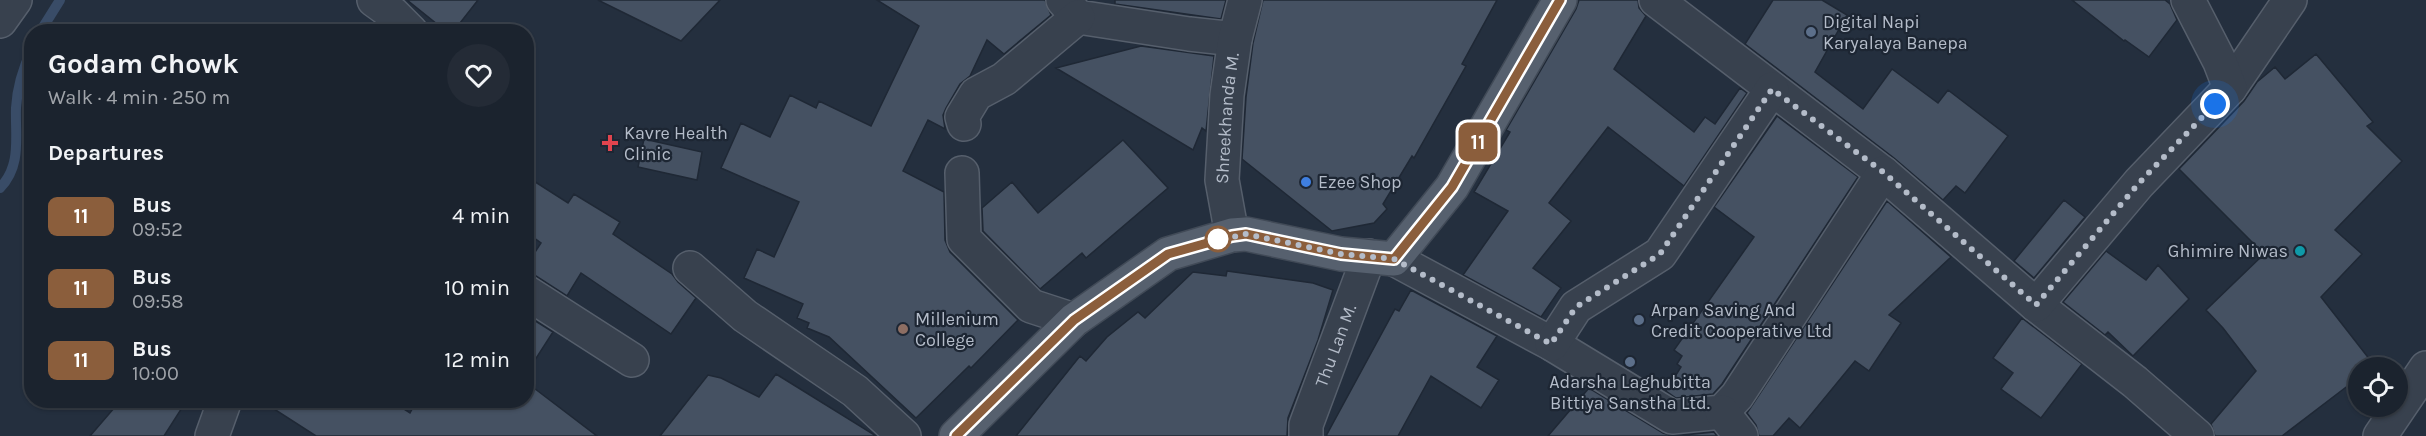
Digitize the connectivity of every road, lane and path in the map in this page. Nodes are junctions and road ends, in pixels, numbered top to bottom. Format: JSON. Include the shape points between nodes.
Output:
{"nodes":[{"id":1,"x":15,"y":0,"type":"edge"},
{"id":2,"x":374,"y":0,"type":"edge"},
{"id":3,"x":1245,"y":0,"type":"edge"},
{"id":4,"x":1560,"y":0,"type":"edge"},
{"id":5,"x":1656,"y":0,"type":"edge"},
{"id":6,"x":2188,"y":0,"type":"edge"},
{"id":7,"x":2290,"y":0,"type":"edge"},
{"id":8,"x":1084,"y":10,"type":"edge"},
{"id":9,"x":0,"y":21,"type":"edge"},
{"id":10,"x":403,"y":24,"type":"edge"},
{"id":11,"x":1235,"y":39,"type":"junction"},
{"id":12,"x":2230,"y":88,"type":"junction"},
{"id":13,"x":1772,"y":89,"type":"junction"},
{"id":14,"x":964,"y":124,"type":"dead end"},
{"id":15,"x":962,"y":172,"type":"dead end"},
{"id":16,"x":1883,"y":172,"type":"junction"},
{"id":17,"x":1232,"y":236,"type":"junction"},
{"id":18,"x":1382,"y":258,"type":"junction"},
{"id":19,"x":690,"y":268,"type":"dead end"},
{"id":20,"x":534,"y":297,"type":"edge"},
{"id":21,"x":2036,"y":305,"type":"junction"},
{"id":22,"x":1074,"y":320,"type":"junction"},
{"id":23,"x":1551,"y":344,"type":"junction"},
{"id":24,"x":632,"y":360,"type":"dead end"},
{"id":25,"x":2426,"y":368,"type":"edge"},
{"id":26,"x":222,"y":408,"type":"edge"},
{"id":27,"x":1732,"y":424,"type":"edge"},
{"id":28,"x":1663,"y":426,"type":"edge"},
{"id":29,"x":212,"y":436,"type":"edge"},
{"id":30,"x":904,"y":436,"type":"edge"},
{"id":31,"x":956,"y":436,"type":"edge"},
{"id":32,"x":1306,"y":436,"type":"edge"},
{"id":33,"x":2197,"y":436,"type":"edge"},
{"id":34,"x":2380,"y":436,"type":"edge"}],
"edges":[{"from":1,"to":9,"type":"street"},
{"from":2,"to":10,"type":"street"},
{"from":3,"to":11,"type":"street","name":"Shreekhanda M."},
{"from":4,"to":18,"type":"main road","via":[[1452,187]]},
{"from":5,"to":13,"type":"street"},
{"from":6,"to":12,"type":"street"},
{"from":7,"to":12,"type":"street"},
{"from":8,"to":11,"type":"street"},
{"from":8,"to":14,"type":"street","via":[[1004,79],[976,94],[962,117]]},
{"from":11,"to":17,"type":"street","name":"Shreekhanda M.","via":[[1222,180]]},
{"from":12,"to":21,"type":"street","via":[[2139,183]]},
{"from":13,"to":16,"type":"street"},
{"from":13,"to":23,"type":"street","via":[[1660,254],[1576,307]]},
{"from":15,"to":22,"type":"street","via":[[964,239],[1031,306]]},
{"from":16,"to":21,"type":"street"},
{"from":16,"to":27,"type":"street","via":[[1737,396]]},
{"from":17,"to":18,"type":"main road","via":[[1246,234],[1341,254]]},
{"from":17,"to":22,"type":"main road","via":[[1168,254]]},
{"from":18,"to":23,"type":"street"},
{"from":18,"to":32,"type":"street","name":"Thu Lan M.","via":[[1309,416]]},
{"from":19,"to":30,"type":"street","via":[[745,316],[855,390]]},
{"from":20,"to":24,"type":"street"},
{"from":21,"to":33,"type":"street"},
{"from":22,"to":31,"type":"main road"},
{"from":23,"to":28,"type":"street"},
{"from":25,"to":34,"type":"street"},
{"from":26,"to":29,"type":"street"},
{"from":27,"to":28,"type":"street"}]}
